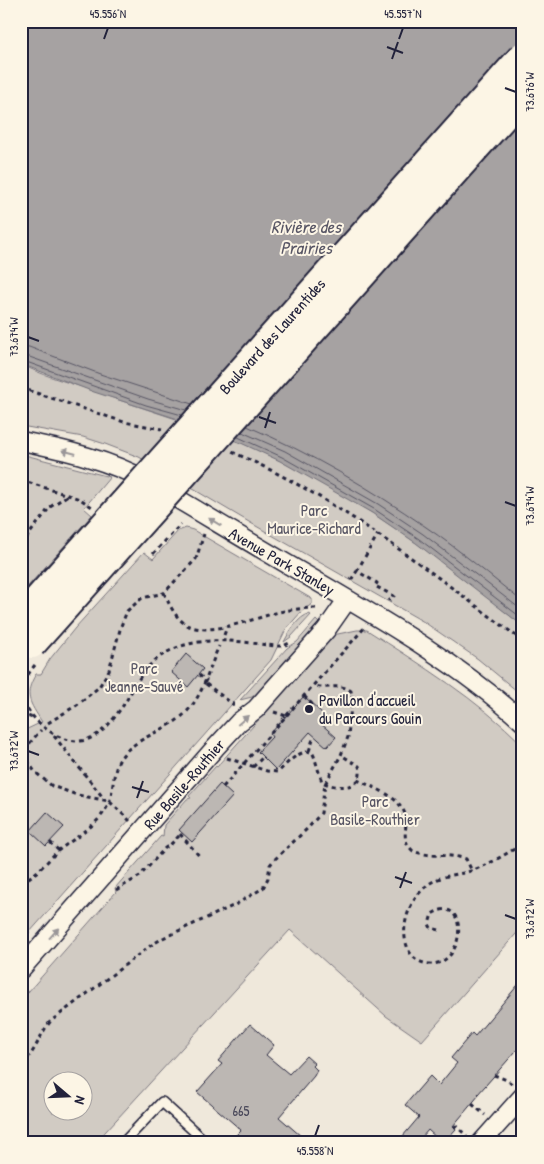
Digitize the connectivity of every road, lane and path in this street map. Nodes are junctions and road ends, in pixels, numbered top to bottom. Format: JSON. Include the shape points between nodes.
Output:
{"nodes":[{"id":1,"x":523,"y":55,"type":"edge"},
{"id":2,"x":523,"y":75,"type":"edge"},
{"id":3,"x":523,"y":96,"type":"edge"},
{"id":4,"x":21,"y":388,"type":"edge"},
{"id":5,"x":168,"y":431,"type":"dead end"},
{"id":6,"x":21,"y":441,"type":"edge"},
{"id":7,"x":230,"y":451,"type":"dead end"},
{"id":8,"x":21,"y":480,"type":"edge"},
{"id":9,"x":68,"y":495,"type":"junction"},
{"id":10,"x":87,"y":503,"type":"dead end"},
{"id":11,"x":181,"y":524,"type":"dead end"},
{"id":12,"x":204,"y":533,"type":"dead end"},
{"id":13,"x":378,"y":534,"type":"junction"},
{"id":14,"x":21,"y":545,"type":"edge"},
{"id":15,"x":153,"y":554,"type":"dead end"},
{"id":16,"x":357,"y":572,"type":"junction"},
{"id":17,"x":351,"y":580,"type":"dead end"},
{"id":18,"x":164,"y":592,"type":"junction"},
{"id":19,"x":347,"y":600,"type":"junction"},
{"id":20,"x":389,"y":601,"type":"dead end"},
{"id":21,"x":318,"y":614,"type":"dead end"},
{"id":22,"x":21,"y":618,"type":"edge"},
{"id":23,"x":227,"y":627,"type":"junction"},
{"id":24,"x":366,"y":627,"type":"dead end"},
{"id":25,"x":224,"y":635,"type":"dead end"},
{"id":26,"x":295,"y":638,"type":"dead end"},
{"id":27,"x":523,"y":641,"type":"edge"},
{"id":28,"x":29,"y":645,"type":"edge"},
{"id":29,"x":219,"y":646,"type":"dead end"},
{"id":30,"x":199,"y":675,"type":"dead end"},
{"id":31,"x":206,"y":682,"type":"junction"},
{"id":32,"x":314,"y":685,"type":"junction"},
{"id":33,"x":304,"y":696,"type":"junction"},
{"id":34,"x":234,"y":705,"type":"dead end"},
{"id":35,"x":314,"y":706,"type":"dead end"},
{"id":36,"x":33,"y":715,"type":"junction"},
{"id":37,"x":21,"y":721,"type":"edge"},
{"id":38,"x":523,"y":722,"type":"edge"},
{"id":39,"x":48,"y":723,"type":"dead end"},
{"id":40,"x":41,"y":730,"type":"dead end"},
{"id":41,"x":52,"y":734,"type":"junction"},
{"id":42,"x":314,"y":736,"type":"dead end"},
{"id":43,"x":309,"y":751,"type":"junction"},
{"id":44,"x":341,"y":755,"type":"junction"},
{"id":45,"x":22,"y":756,"type":"edge"},
{"id":46,"x":263,"y":757,"type":"dead end"},
{"id":47,"x":224,"y":758,"type":"dead end"},
{"id":48,"x":244,"y":764,"type":"junction"},
{"id":49,"x":253,"y":767,"type":"junction"},
{"id":50,"x":357,"y":780,"type":"junction"},
{"id":51,"x":325,"y":784,"type":"junction"},
{"id":52,"x":223,"y":787,"type":"dead end"},
{"id":53,"x":107,"y":801,"type":"junction"},
{"id":54,"x":130,"y":821,"type":"dead end"},
{"id":55,"x":50,"y":842,"type":"dead end"},
{"id":56,"x":523,"y":844,"type":"edge"},
{"id":57,"x":59,"y":851,"type":"junction"},
{"id":58,"x":201,"y":858,"type":"dead end"},
{"id":59,"x":472,"y":871,"type":"junction"},
{"id":60,"x":21,"y":882,"type":"edge"},
{"id":61,"x":116,"y":890,"type":"dead end"},
{"id":62,"x":438,"y":930,"type":"dead end"},
{"id":63,"x":21,"y":969,"type":"edge"},
{"id":64,"x":21,"y":1064,"type":"edge"},
{"id":65,"x":494,"y":1075,"type":"dead end"},
{"id":66,"x":518,"y":1091,"type":"edge"},
{"id":67,"x":472,"y":1104,"type":"dead end"},
{"id":68,"x":486,"y":1116,"type":"dead end"},
{"id":69,"x":454,"y":1128,"type":"dead end"},
{"id":70,"x":451,"y":1135,"type":"dead end"},
{"id":71,"x":239,"y":1139,"type":"dead end"},
{"id":72,"x":474,"y":1140,"type":"edge"},
{"id":73,"x":123,"y":1143,"type":"edge"},
{"id":74,"x":207,"y":1143,"type":"edge"},
{"id":75,"x":236,"y":1143,"type":"edge"},
{"id":76,"x":460,"y":1143,"type":"edge"}],
"edges":[{"from":1,"to":22,"type":"main road","name":"Boulevard des Laurentides","bridge":true},
{"from":2,"to":28,"type":"lane","name":"Boulevard des Laurentides","bridge":true},
{"from":3,"to":28,"type":"main road","name":"Boulevard des Laurentides","bridge":true},
{"from":4,"to":5,"type":"path","via":[[124,422]]},
{"from":19,"to":6,"type":"street","name":"Avenue Park Stanley","one_way":true,"via":[[128,471],[90,457]]},
{"from":7,"to":13,"type":"path","via":[[337,506]]},
{"from":8,"to":9,"type":"path"},
{"from":9,"to":10,"type":"path"},
{"from":9,"to":14,"type":"path","via":[[50,507]]},
{"from":11,"to":15,"type":"path"},
{"from":12,"to":18,"type":"path","via":[[196,559]]},
{"from":13,"to":16,"type":"path"},
{"from":13,"to":27,"type":"path"},
{"from":16,"to":17,"type":"path"},
{"from":16,"to":20,"type":"path","via":[[394,596]]},
{"from":18,"to":23,"type":"path","via":[[177,616],[190,626]]},
{"from":18,"to":39,"type":"path","via":[[142,598],[127,611],[104,680],[90,696]]},
{"from":19,"to":38,"type":"street","name":"Avenue Park Stanley","via":[[470,679]]},
{"from":63,"to":19,"type":"street","name":"Rue Basile-Routhier","one_way":true,"via":[[215,748],[256,709],[326,630]]},
{"from":21,"to":23,"type":"path","via":[[324,608],[286,611]]},
{"from":23,"to":25,"type":"path"},
{"from":24,"to":32,"type":"path","name":"Rue Basile-Routhier"},
{"from":26,"to":41,"type":"path","via":[[280,646],[228,640],[190,643],[174,648],[159,656],[144,671],[116,716],[97,734],[74,741]]},
{"from":28,"to":36,"type":"path","via":[[28,674],[23,685],[24,700]]},
{"from":29,"to":31,"type":"path"},
{"from":30,"to":31,"type":"path"},
{"from":31,"to":34,"type":"path"},
{"from":31,"to":53,"type":"path","via":[[178,720],[122,755]]},
{"from":32,"to":33,"type":"path","name":"Rue Basile-Routhier"},
{"from":32,"to":44,"type":"path","via":[[322,688],[344,686],[351,691],[350,727]]},
{"from":33,"to":35,"type":"path"},
{"from":33,"to":48,"type":"path","name":"Rue Basile-Routhier"},
{"from":36,"to":37,"type":"path"},
{"from":36,"to":41,"type":"path"},
{"from":40,"to":45,"type":"path"},
{"from":41,"to":53,"type":"path"},
{"from":42,"to":43,"type":"path"},
{"from":43,"to":49,"type":"path","via":[[299,753],[278,772]]},
{"from":43,"to":51,"type":"path"},
{"from":44,"to":50,"type":"path","via":[[359,766]]},
{"from":44,"to":51,"type":"path"},
{"from":45,"to":53,"type":"path","via":[[52,786]]},
{"from":46,"to":49,"type":"path"},
{"from":47,"to":48,"type":"path"},
{"from":48,"to":49,"type":"path"},
{"from":48,"to":52,"type":"path","name":"Rue Basile-Routhier"},
{"from":50,"to":51,"type":"path","via":[[348,787]]},
{"from":50,"to":59,"type":"path","via":[[397,802],[404,812],[405,839],[413,851],[427,856],[466,859]]},
{"from":51,"to":64,"type":"path","via":[[322,813],[270,865],[263,888],[220,913],[163,938],[116,970],[51,1020],[32,1055]]},
{"from":53,"to":54,"type":"path"},
{"from":53,"to":57,"type":"path","via":[[96,822]]},
{"from":55,"to":57,"type":"path"},
{"from":56,"to":59,"type":"path"},
{"from":57,"to":60,"type":"path","via":[[35,874]]},
{"from":58,"to":61,"type":"path","name":"Rue Basile-Routhier","via":[[181,833],[140,876]]},
{"from":59,"to":62,"type":"path","via":[[432,882],[414,902],[404,935],[416,960],[438,962],[452,951],[460,929],[455,915],[443,909],[432,914],[429,924]]},
{"from":65,"to":66,"type":"path","via":[[507,1080]]},
{"from":66,"to":72,"type":"street"},
{"from":67,"to":68,"type":"path"},
{"from":69,"to":72,"type":"path","via":[[456,1126]]},
{"from":70,"to":76,"type":"path"},
{"from":71,"to":75,"type":"path"},
{"from":73,"to":74,"type":"lane","via":[[162,1102]]}]}
